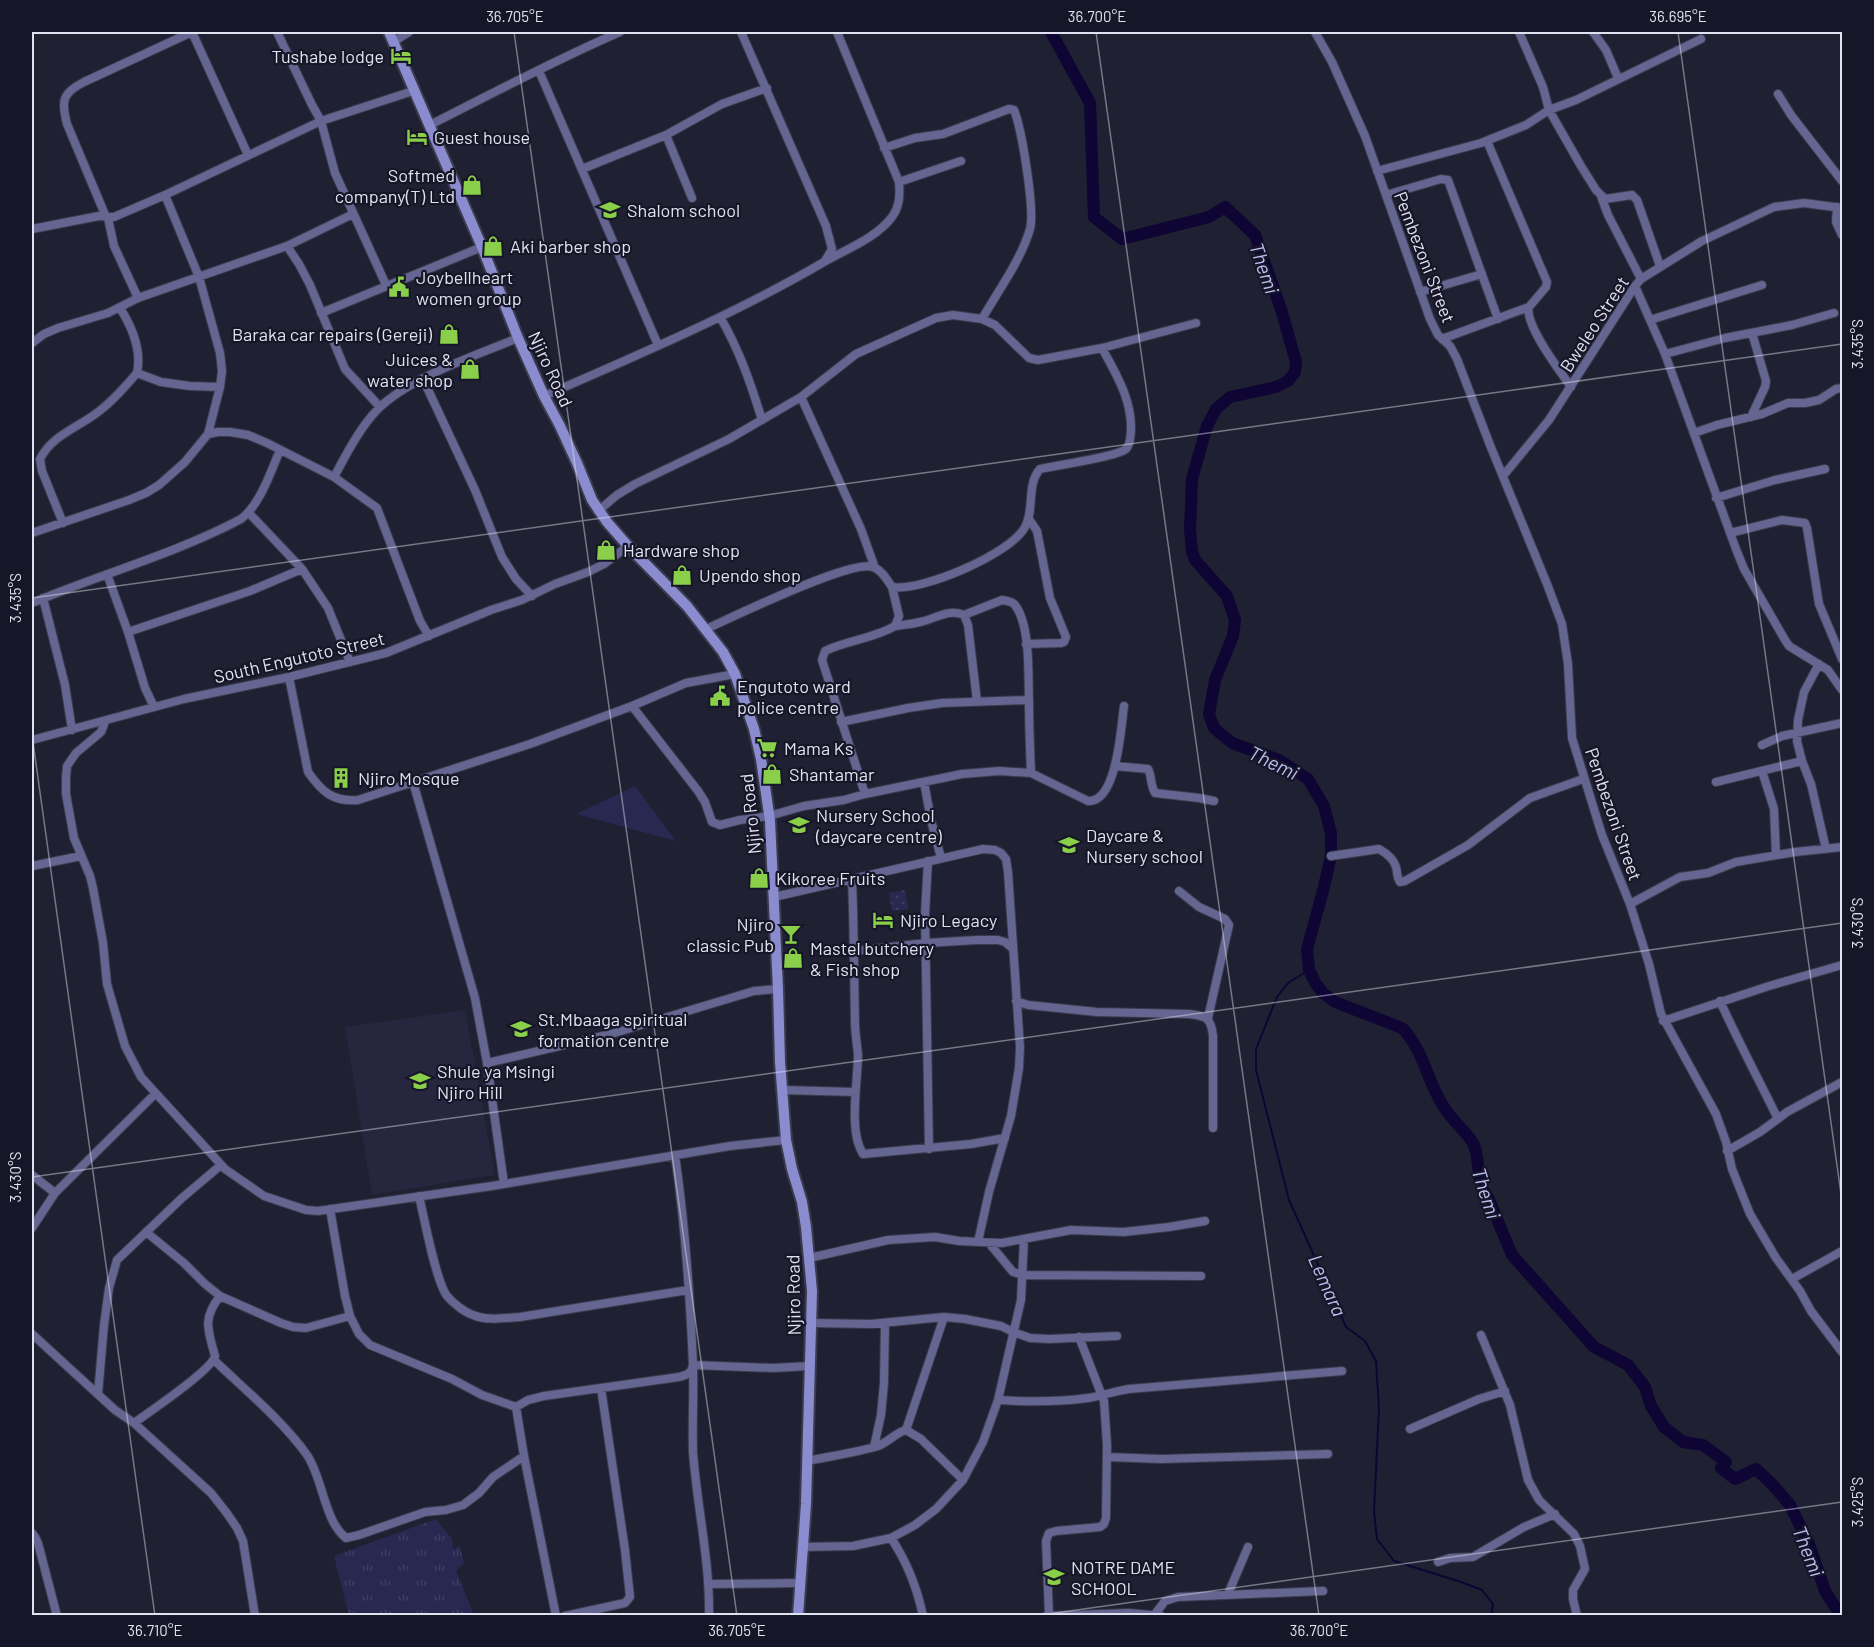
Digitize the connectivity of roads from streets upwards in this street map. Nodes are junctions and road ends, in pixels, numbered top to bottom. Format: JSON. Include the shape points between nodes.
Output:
{"nodes":[{"id":1,"x":192,"y":32,"type":"edge"},
{"id":2,"x":277,"y":32,"type":"edge"},
{"id":3,"x":409,"y":32,"type":"edge"},
{"id":4,"x":620,"y":32,"type":"edge"},
{"id":5,"x":741,"y":32,"type":"edge"},
{"id":6,"x":837,"y":32,"type":"edge"},
{"id":7,"x":1315,"y":32,"type":"edge"},
{"id":8,"x":1519,"y":32,"type":"edge"},
{"id":9,"x":1593,"y":32,"type":"edge"},
{"id":10,"x":391,"y":37,"type":"edge"},
{"id":11,"x":1701,"y":39,"type":"dead end"},
{"id":12,"x":539,"y":71,"type":"junction"},
{"id":13,"x":1618,"y":78,"type":"junction"},
{"id":14,"x":766,"y":88,"type":"junction"},
{"id":15,"x":413,"y":91,"type":"junction"},
{"id":16,"x":1778,"y":94,"type":"dead end"},
{"id":17,"x":1549,"y":110,"type":"junction"},
{"id":18,"x":321,"y":121,"type":"junction"},
{"id":19,"x":430,"y":124,"type":"junction"},
{"id":20,"x":666,"y":135,"type":"junction"},
{"id":21,"x":1486,"y":141,"type":"junction"},
{"id":22,"x":884,"y":148,"type":"junction"},
{"id":23,"x":249,"y":155,"type":"junction"},
{"id":24,"x":961,"y":161,"type":"dead end"},
{"id":25,"x":582,"y":169,"type":"junction"},
{"id":26,"x":1377,"y":171,"type":"junction"},
{"id":27,"x":1842,"y":181,"type":"edge"},
{"id":28,"x":898,"y":182,"type":"junction"},
{"id":29,"x":165,"y":195,"type":"junction"},
{"id":30,"x":1386,"y":195,"type":"junction"},
{"id":31,"x":1601,"y":196,"type":"junction"},
{"id":32,"x":692,"y":198,"type":"dead end"},
{"id":33,"x":1840,"y":207,"type":"edge"},
{"id":34,"x":353,"y":214,"type":"junction"},
{"id":35,"x":107,"y":217,"type":"junction"},
{"id":36,"x":32,"y":229,"type":"edge"},
{"id":37,"x":1842,"y":235,"type":"edge"},
{"id":38,"x":287,"y":246,"type":"junction"},
{"id":39,"x":482,"y":247,"type":"junction"},
{"id":40,"x":824,"y":262,"type":"junction"},
{"id":41,"x":1660,"y":267,"type":"junction"},
{"id":42,"x":1482,"y":274,"type":"junction"},
{"id":43,"x":199,"y":277,"type":"junction"},
{"id":44,"x":1641,"y":279,"type":"junction"},
{"id":45,"x":386,"y":285,"type":"junction"},
{"id":46,"x":1762,"y":285,"type":"dead end"},
{"id":47,"x":1635,"y":286,"type":"junction"},
{"id":48,"x":1420,"y":292,"type":"junction"},
{"id":49,"x":138,"y":298,"type":"junction"},
{"id":50,"x":1529,"y":307,"type":"junction"},
{"id":51,"x":120,"y":308,"type":"junction"},
{"id":52,"x":321,"y":313,"type":"junction"},
{"id":53,"x":1834,"y":313,"type":"dead end"},
{"id":54,"x":720,"y":317,"type":"junction"},
{"id":55,"x":982,"y":319,"type":"junction"},
{"id":56,"x":1498,"y":319,"type":"junction"},
{"id":57,"x":1650,"y":320,"type":"junction"},
{"id":58,"x":1196,"y":323,"type":"dead end"},
{"id":59,"x":1752,"y":333,"type":"junction"},
{"id":60,"x":518,"y":338,"type":"junction"},
{"id":61,"x":1442,"y":339,"type":"junction"},
{"id":62,"x":32,"y":343,"type":"edge"},
{"id":63,"x":658,"y":345,"type":"junction"},
{"id":64,"x":1102,"y":348,"type":"junction"},
{"id":65,"x":1665,"y":354,"type":"junction"},
{"id":66,"x":137,"y":373,"type":"junction"},
{"id":67,"x":423,"y":379,"type":"junction"},
{"id":68,"x":220,"y":387,"type":"junction"},
{"id":69,"x":1570,"y":387,"type":"junction"},
{"id":70,"x":1842,"y":388,"type":"edge"},
{"id":71,"x":543,"y":396,"type":"junction"},
{"id":72,"x":801,"y":397,"type":"junction"},
{"id":73,"x":380,"y":407,"type":"junction"},
{"id":74,"x":1751,"y":417,"type":"junction"},
{"id":75,"x":762,"y":420,"type":"junction"},
{"id":76,"x":208,"y":434,"type":"junction"},
{"id":77,"x":1694,"y":434,"type":"junction"},
{"id":78,"x":280,"y":450,"type":"junction"},
{"id":79,"x":1825,"y":469,"type":"dead end"},
{"id":80,"x":1503,"y":476,"type":"junction"},
{"id":81,"x":334,"y":477,"type":"junction"},
{"id":82,"x":1716,"y":498,"type":"junction"},
{"id":83,"x":598,"y":510,"type":"junction"},
{"id":84,"x":249,"y":513,"type":"junction"},
{"id":85,"x":1029,"y":519,"type":"junction"},
{"id":86,"x":63,"y":523,"type":"junction"},
{"id":87,"x":32,"y":533,"type":"edge"},
{"id":88,"x":1730,"y":533,"type":"junction"},
{"id":89,"x":628,"y":546,"type":"junction"},
{"id":90,"x":875,"y":568,"type":"junction"},
{"id":91,"x":302,"y":569,"type":"junction"},
{"id":92,"x":107,"y":574,"type":"junction"},
{"id":93,"x":892,"y":587,"type":"junction"},
{"id":94,"x":532,"y":596,"type":"junction"},
{"id":95,"x":43,"y":598,"type":"junction"},
{"id":96,"x":32,"y":603,"type":"edge"},
{"id":97,"x":964,"y":615,"type":"junction"},
{"id":98,"x":895,"y":626,"type":"junction"},
{"id":99,"x":706,"y":629,"type":"junction"},
{"id":100,"x":128,"y":632,"type":"junction"},
{"id":101,"x":429,"y":636,"type":"junction"},
{"id":102,"x":1840,"y":643,"type":"edge"},
{"id":103,"x":1026,"y":644,"type":"junction"},
{"id":104,"x":1842,"y":659,"type":"edge"},
{"id":105,"x":350,"y":662,"type":"junction"},
{"id":106,"x":1819,"y":664,"type":"junction"},
{"id":107,"x":735,"y":674,"type":"junction"},
{"id":108,"x":289,"y":677,"type":"junction"},
{"id":109,"x":1842,"y":690,"type":"edge"},
{"id":110,"x":1028,"y":700,"type":"junction"},
{"id":111,"x":976,"y":701,"type":"junction"},
{"id":112,"x":632,"y":706,"type":"junction"},
{"id":113,"x":1124,"y":706,"type":"dead end"},
{"id":114,"x":154,"y":707,"type":"junction"},
{"id":115,"x":105,"y":722,"type":"junction"},
{"id":116,"x":841,"y":722,"type":"junction"},
{"id":117,"x":1842,"y":723,"type":"edge"},
{"id":118,"x":72,"y":730,"type":"junction"},
{"id":119,"x":1797,"y":733,"type":"junction"},
{"id":120,"x":32,"y":740,"type":"edge"},
{"id":121,"x":1762,"y":745,"type":"dead end"},
{"id":122,"x":1802,"y":761,"type":"junction"},
{"id":123,"x":1115,"y":766,"type":"junction"},
{"id":124,"x":1762,"y":771,"type":"junction"},
{"id":125,"x":1030,"y":773,"type":"junction"},
{"id":126,"x":1583,"y":779,"type":"junction"},
{"id":127,"x":413,"y":782,"type":"junction"},
{"id":128,"x":924,"y":782,"type":"junction"},
{"id":129,"x":1716,"y":782,"type":"dead end"},
{"id":130,"x":865,"y":794,"type":"junction"},
{"id":131,"x":1214,"y":801,"type":"dead end"},
{"id":132,"x":769,"y":816,"type":"junction"},
{"id":133,"x":1842,"y":848,"type":"edge"},
{"id":134,"x":1826,"y":849,"type":"junction"},
{"id":135,"x":1776,"y":855,"type":"junction"},
{"id":136,"x":81,"y":856,"type":"junction"},
{"id":137,"x":1331,"y":856,"type":"dead end"},
{"id":138,"x":941,"y":858,"type":"junction"},
{"id":139,"x":928,"y":861,"type":"junction"},
{"id":140,"x":32,"y":867,"type":"edge"},
{"id":141,"x":852,"y":879,"type":"junction"},
{"id":142,"x":1179,"y":891,"type":"dead end"},
{"id":143,"x":774,"y":897,"type":"junction"},
{"id":144,"x":1630,"y":904,"type":"junction"},
{"id":145,"x":926,"y":943,"type":"junction"},
{"id":146,"x":1012,"y":948,"type":"junction"},
{"id":147,"x":855,"y":951,"type":"junction"},
{"id":148,"x":1842,"y":965,"type":"edge"},
{"id":149,"x":778,"y":989,"type":"junction"},
{"id":150,"x":1016,"y":1001,"type":"junction"},
{"id":151,"x":1720,"y":1001,"type":"junction"},
{"id":152,"x":1208,"y":1018,"type":"junction"},
{"id":153,"x":1664,"y":1021,"type":"junction"},
{"id":154,"x":487,"y":1064,"type":"junction"},
{"id":155,"x":1842,"y":1082,"type":"edge"},
{"id":156,"x":782,"y":1090,"type":"junction"},
{"id":157,"x":855,"y":1092,"type":"junction"},
{"id":158,"x":155,"y":1094,"type":"junction"},
{"id":159,"x":1778,"y":1119,"type":"junction"},
{"id":160,"x":1213,"y":1128,"type":"dead end"},
{"id":161,"x":1005,"y":1138,"type":"junction"},
{"id":162,"x":786,"y":1140,"type":"junction"},
{"id":163,"x":929,"y":1149,"type":"junction"},
{"id":164,"x":1727,"y":1151,"type":"junction"},
{"id":165,"x":675,"y":1155,"type":"junction"},
{"id":166,"x":222,"y":1165,"type":"junction"},
{"id":167,"x":32,"y":1175,"type":"edge"},
{"id":168,"x":504,"y":1184,"type":"junction"},
{"id":169,"x":55,"y":1193,"type":"junction"},
{"id":170,"x":419,"y":1196,"type":"junction"},
{"id":171,"x":330,"y":1209,"type":"junction"},
{"id":172,"x":1205,"y":1221,"type":"dead end"},
{"id":173,"x":32,"y":1228,"type":"edge"},
{"id":174,"x":146,"y":1232,"type":"junction"},
{"id":175,"x":1024,"y":1239,"type":"junction"},
{"id":176,"x":978,"y":1242,"type":"junction"},
{"id":177,"x":989,"y":1243,"type":"junction"},
{"id":178,"x":1842,"y":1251,"type":"edge"},
{"id":179,"x":809,"y":1258,"type":"junction"},
{"id":180,"x":1023,"y":1275,"type":"junction"},
{"id":181,"x":1201,"y":1276,"type":"dead end"},
{"id":182,"x":1792,"y":1279,"type":"junction"},
{"id":183,"x":688,"y":1290,"type":"junction"},
{"id":184,"x":220,"y":1296,"type":"junction"},
{"id":185,"x":350,"y":1316,"type":"junction"},
{"id":186,"x":944,"y":1317,"type":"junction"},
{"id":187,"x":811,"y":1323,"type":"junction"},
{"id":188,"x":885,"y":1323,"type":"junction"},
{"id":189,"x":1013,"y":1332,"type":"junction"},
{"id":190,"x":32,"y":1334,"type":"edge"},
{"id":191,"x":1481,"y":1335,"type":"dead end"},
{"id":192,"x":1117,"y":1336,"type":"dead end"},
{"id":193,"x":1079,"y":1337,"type":"junction"},
{"id":194,"x":1842,"y":1352,"type":"edge"},
{"id":195,"x":214,"y":1360,"type":"junction"},
{"id":196,"x":693,"y":1365,"type":"junction"},
{"id":197,"x":810,"y":1366,"type":"junction"},
{"id":198,"x":1342,"y":1371,"type":"dead end"},
{"id":199,"x":601,"y":1388,"type":"junction"},
{"id":200,"x":1505,"y":1391,"type":"junction"},
{"id":201,"x":99,"y":1394,"type":"junction"},
{"id":202,"x":1101,"y":1394,"type":"junction"},
{"id":203,"x":998,"y":1400,"type":"junction"},
{"id":204,"x":516,"y":1407,"type":"junction"},
{"id":205,"x":134,"y":1423,"type":"junction"},
{"id":206,"x":1410,"y":1429,"type":"dead end"},
{"id":207,"x":906,"y":1430,"type":"junction"},
{"id":208,"x":874,"y":1447,"type":"junction"},
{"id":209,"x":1328,"y":1454,"type":"dead end"},
{"id":210,"x":524,"y":1456,"type":"junction"},
{"id":211,"x":1107,"y":1457,"type":"junction"},
{"id":212,"x":807,"y":1461,"type":"junction"},
{"id":213,"x":963,"y":1480,"type":"junction"},
{"id":214,"x":1555,"y":1514,"type":"junction"},
{"id":215,"x":32,"y":1533,"type":"edge"},
{"id":216,"x":891,"y":1538,"type":"junction"},
{"id":217,"x":802,"y":1547,"type":"junction"},
{"id":218,"x":1248,"y":1547,"type":"dead end"},
{"id":219,"x":1438,"y":1562,"type":"dead end"},
{"id":220,"x":800,"y":1583,"type":"junction"},
{"id":221,"x":709,"y":1584,"type":"junction"},
{"id":222,"x":1323,"y":1591,"type":"dead end"},
{"id":223,"x":1228,"y":1594,"type":"junction"},
{"id":224,"x":1048,"y":1615,"type":"edge"},
{"id":225,"x":1095,"y":1615,"type":"edge"},
{"id":226,"x":1158,"y":1615,"type":"edge"},
{"id":227,"x":57,"y":1616,"type":"edge"},
{"id":228,"x":255,"y":1616,"type":"edge"},
{"id":229,"x":556,"y":1616,"type":"edge"},
{"id":230,"x":565,"y":1616,"type":"edge"},
{"id":231,"x":709,"y":1616,"type":"edge"},
{"id":232,"x":798,"y":1616,"type":"edge"},
{"id":233,"x":923,"y":1616,"type":"edge"},
{"id":234,"x":1577,"y":1616,"type":"edge"}],
"edges":[{"from":1,"to":23,"type":"street"},
{"from":1,"to":35,"type":"street","via":[[84,82],[69,90],[65,97],[67,124]]},
{"from":2,"to":18,"type":"street"},
{"from":3,"to":10,"type":"street"},
{"from":4,"to":12,"type":"street"},
{"from":5,"to":14,"type":"street"},
{"from":6,"to":22,"type":"street"},
{"from":7,"to":26,"type":"street","name":"Pembezoni Street","via":[[1355,111]]},
{"from":8,"to":17,"type":"street"},
{"from":9,"to":13,"type":"street"},
{"from":10,"to":15,"type":"street","name":"Njiro Road"},
{"from":11,"to":13,"type":"street"},
{"from":12,"to":19,"type":"street"},
{"from":12,"to":25,"type":"street"},
{"from":13,"to":17,"type":"street"},
{"from":14,"to":20,"type":"street","via":[[722,104]]},
{"from":14,"to":40,"type":"street","via":[[826,226],[832,249]]},
{"from":15,"to":18,"type":"street"},
{"from":15,"to":19,"type":"street","name":"Njiro Road"},
{"from":16,"to":27,"type":"street"},
{"from":17,"to":21,"type":"street","via":[[1526,125]]},
{"from":17,"to":31,"type":"street"},
{"from":18,"to":23,"type":"street"},
{"from":18,"to":34,"type":"street","via":[[335,173]]},
{"from":19,"to":39,"type":"street","name":"Njiro Road"},
{"from":20,"to":25,"type":"street"},
{"from":20,"to":32,"type":"street"},
{"from":21,"to":26,"type":"street"},
{"from":21,"to":50,"type":"street","via":[[1547,282]]},
{"from":22,"to":28,"type":"street"},
{"from":22,"to":55,"type":"street","via":[[943,134],[1014,110],[1024,156],[1031,225],[1018,258]]},
{"from":23,"to":29,"type":"street"},
{"from":24,"to":28,"type":"street"},
{"from":25,"to":63,"type":"street"},
{"from":26,"to":30,"type":"street","name":"Pembezoni Street"},
{"from":28,"to":40,"type":"street","via":[[898,203],[888,222]]},
{"from":29,"to":35,"type":"street"},
{"from":29,"to":43,"type":"street"},
{"from":30,"to":42,"type":"street","via":[[1448,180]]},
{"from":30,"to":48,"type":"street","name":"Pembezoni Street"},
{"from":31,"to":41,"type":"street","via":[[1611,199],[1632,195],[1637,200]]},
{"from":31,"to":44,"type":"street"},
{"from":33,"to":37,"type":"street","via":[[1836,222]]},
{"from":33,"to":41,"type":"street","name":"Bweleo Street","via":[[1804,203],[1774,207],[1702,241]]},
{"from":34,"to":38,"type":"street"},
{"from":34,"to":45,"type":"street"},
{"from":35,"to":36,"type":"street"},
{"from":35,"to":49,"type":"street","via":[[114,246]]},
{"from":38,"to":43,"type":"street"},
{"from":38,"to":52,"type":"street"},
{"from":39,"to":45,"type":"street"},
{"from":39,"to":60,"type":"street","name":"Njiro Road"},
{"from":40,"to":54,"type":"street"},
{"from":41,"to":44,"type":"street","name":"Bweleo Street"},
{"from":42,"to":48,"type":"street"},
{"from":42,"to":56,"type":"street"},
{"from":43,"to":49,"type":"street"},
{"from":43,"to":68,"type":"street","via":[[220,353]]},
{"from":44,"to":47,"type":"street","name":"Bweleo Street"},
{"from":45,"to":52,"type":"street"},
{"from":46,"to":57,"type":"street"},
{"from":47,"to":57,"type":"street"},
{"from":47,"to":69,"type":"street","name":"Bweleo Street"},
{"from":48,"to":61,"type":"street","name":"Pembezoni Street"},
{"from":49,"to":51,"type":"street"},
{"from":50,"to":56,"type":"street"},
{"from":50,"to":69,"type":"street","via":[[1533,327]]},
{"from":51,"to":62,"type":"street","via":[[58,328]]},
{"from":51,"to":66,"type":"street","via":[[136,340]]},
{"from":52,"to":73,"type":"street","via":[[345,369]]},
{"from":53,"to":59,"type":"street"},
{"from":54,"to":63,"type":"street"},
{"from":54,"to":75,"type":"street","via":[[731,336]]},
{"from":55,"to":64,"type":"street","via":[[1034,360]]},
{"from":55,"to":72,"type":"street","via":[[953,315],[936,318],[887,338],[847,359]]},
{"from":56,"to":61,"type":"street"},
{"from":57,"to":65,"type":"street"},
{"from":58,"to":64,"type":"street"},
{"from":59,"to":65,"type":"street"},
{"from":59,"to":74,"type":"street","via":[[1766,381]]},
{"from":60,"to":67,"type":"street"},
{"from":60,"to":71,"type":"street","name":"Njiro Road"},
{"from":61,"to":80,"type":"street","name":"Pembezoni Street","via":[[1457,359]]},
{"from":63,"to":71,"type":"street"},
{"from":64,"to":85,"type":"street","via":[[1128,402],[1128,446],[1109,455],[1040,469],[1033,481]]},
{"from":65,"to":77,"type":"street"},
{"from":66,"to":68,"type":"street","via":[[161,382]]},
{"from":66,"to":86,"type":"street","via":[[95,414],[45,448],[40,459],[42,471]]},
{"from":67,"to":73,"type":"street"},
{"from":67,"to":94,"type":"street","via":[[502,557]]},
{"from":68,"to":76,"type":"street"},
{"from":69,"to":80,"type":"street","name":"Bweleo Street","via":[[1529,447]]},
{"from":70,"to":74,"type":"street","via":[[1818,400],[1788,403]]},
{"from":71,"to":83,"type":"street","name":"Njiro Road"},
{"from":72,"to":75,"type":"street"},
{"from":72,"to":90,"type":"street"},
{"from":73,"to":81,"type":"street","via":[[356,438]]},
{"from":74,"to":77,"type":"street"},
{"from":75,"to":83,"type":"street","via":[[635,484]]},
{"from":76,"to":78,"type":"street","via":[[248,435]]},
{"from":76,"to":86,"type":"street","via":[[184,462],[146,493]]},
{"from":77,"to":82,"type":"street"},
{"from":78,"to":81,"type":"street"},
{"from":78,"to":84,"type":"street"},
{"from":79,"to":82,"type":"street"},
{"from":80,"to":126,"type":"street","name":"Pembezoni Street","via":[[1562,624],[1572,738]]},
{"from":81,"to":101,"type":"street","via":[[377,508]]},
{"from":82,"to":88,"type":"street"},
{"from":83,"to":89,"type":"street","name":"Njiro Road"},
{"from":84,"to":91,"type":"street"},
{"from":84,"to":92,"type":"street","via":[[191,543]]},
{"from":85,"to":93,"type":"street","via":[[1024,530],[990,557],[912,587]]},
{"from":85,"to":103,"type":"street","via":[[1036,531],[1050,598],[1066,637],[1061,643]]},
{"from":86,"to":87,"type":"street"},
{"from":88,"to":102,"type":"street","via":[[1782,520],[1804,523],[1819,603]]},
{"from":88,"to":106,"type":"street","via":[[1744,569],[1781,636],[1789,646]]},
{"from":89,"to":94,"type":"street","name":"South Engutoto Street","via":[[599,567]]},
{"from":89,"to":99,"type":"street","name":"Njiro Road"},
{"from":90,"to":93,"type":"street"},
{"from":90,"to":99,"type":"street","via":[[855,568],[830,576]]},
{"from":91,"to":100,"type":"street"},
{"from":91,"to":105,"type":"street","via":[[328,608]]},
{"from":92,"to":95,"type":"street"},
{"from":92,"to":100,"type":"street"},
{"from":93,"to":98,"type":"street","via":[[899,616]]},
{"from":94,"to":101,"type":"street","name":"South Engutoto Street"},
{"from":95,"to":96,"type":"street"},
{"from":95,"to":118,"type":"street"},
{"from":97,"to":98,"type":"street","via":[[948,613]]},
{"from":97,"to":103,"type":"street","via":[[989,604],[1009,601],[1020,616]]},
{"from":97,"to":111,"type":"street"},
{"from":98,"to":116,"type":"street","via":[[825,651],[822,660]]},
{"from":99,"to":107,"type":"street","name":"Njiro Road"},
{"from":100,"to":114,"type":"street"},
{"from":101,"to":105,"type":"street","name":"South Engutoto Street"},
{"from":102,"to":104,"type":"street"},
{"from":103,"to":110,"type":"street"},
{"from":105,"to":108,"type":"street","name":"South Engutoto Street"},
{"from":106,"to":109,"type":"street"},
{"from":106,"to":119,"type":"street","via":[[1804,692]]},
{"from":107,"to":112,"type":"street","via":[[686,683]]},
{"from":107,"to":132,"type":"street","name":"Njiro Road","via":[[754,729]]},
{"from":108,"to":114,"type":"street","name":"South Engutoto Street"},
{"from":108,"to":127,"type":"street","via":[[308,772],[330,796],[358,800]]},
{"from":110,"to":111,"type":"street"},
{"from":110,"to":125,"type":"street"},
{"from":111,"to":116,"type":"street","via":[[908,708]]},
{"from":112,"to":127,"type":"street"},
{"from":112,"to":132,"type":"street","via":[[698,791],[712,822],[720,825]]},
{"from":113,"to":123,"type":"street"},
{"from":114,"to":115,"type":"street","name":"South Engutoto Street"},
{"from":115,"to":118,"type":"street","name":"South Engutoto Street"},
{"from":115,"to":136,"type":"street","via":[[101,732],[76,753],[66,768],[66,794]]},
{"from":116,"to":130,"type":"street"},
{"from":117,"to":119,"type":"street"},
{"from":118,"to":120,"type":"street","name":"South Engutoto Street"},
{"from":119,"to":121,"type":"street"},
{"from":119,"to":122,"type":"street"},
{"from":122,"to":124,"type":"street"},
{"from":122,"to":134,"type":"street"},
{"from":123,"to":125,"type":"street","via":[[1101,798],[1095,801]]},
{"from":123,"to":131,"type":"street","via":[[1148,769],[1155,793]]},
{"from":124,"to":129,"type":"street"},
{"from":124,"to":135,"type":"street","via":[[1775,816]]},
{"from":125,"to":128,"type":"street","via":[[962,774]]},
{"from":126,"to":137,"type":"street","via":[[1530,798],[1455,854],[1405,882],[1400,882],[1394,864],[1379,849]]},
{"from":126,"to":144,"type":"street","name":"Pembezoni Street"},
{"from":127,"to":154,"type":"street","via":[[475,998]]},
{"from":128,"to":130,"type":"street"},
{"from":128,"to":138,"type":"street"},
{"from":130,"to":132,"type":"street"},
{"from":132,"to":143,"type":"street","name":"Njiro Road"},
{"from":133,"to":134,"type":"street"},
{"from":134,"to":135,"type":"street"},
{"from":135,"to":144,"type":"street","via":[[1680,877]]},
{"from":136,"to":140,"type":"street"},
{"from":136,"to":158,"type":"street","via":[[93,888],[110,997],[125,1046]]},
{"from":138,"to":139,"type":"street"},
{"from":138,"to":146,"type":"street","via":[[989,848],[1001,853],[1010,885]]},
{"from":139,"to":141,"type":"street"},
{"from":139,"to":145,"type":"street"},
{"from":141,"to":143,"type":"street"},
{"from":141,"to":147,"type":"street"},
{"from":142,"to":152,"type":"street","via":[[1229,925]]},
{"from":143,"to":149,"type":"street","name":"Njiro Road"},
{"from":144,"to":153,"type":"street","name":"Pembezoni Street"},
{"from":145,"to":146,"type":"street","via":[[990,939]]},
{"from":145,"to":147,"type":"street"},
{"from":145,"to":163,"type":"street"},
{"from":146,"to":150,"type":"street"},
{"from":147,"to":157,"type":"street"},
{"from":148,"to":151,"type":"street"},
{"from":149,"to":154,"type":"street","via":[[754,991],[611,1034]]},
{"from":149,"to":156,"type":"street","name":"Njiro Road"},
{"from":150,"to":152,"type":"street","via":[[1087,1011]]},
{"from":150,"to":161,"type":"street","via":[[1019,1068]]},
{"from":151,"to":153,"type":"street"},
{"from":151,"to":159,"type":"street"},
{"from":152,"to":160,"type":"street","via":[[1213,1036]]},
{"from":153,"to":164,"type":"street","name":"Pembezoni Street","via":[[1716,1114]]},
{"from":154,"to":168,"type":"street"},
{"from":155,"to":159,"type":"street"},
{"from":156,"to":157,"type":"street"},
{"from":156,"to":162,"type":"street","name":"Njiro Road"},
{"from":157,"to":163,"type":"street","via":[[858,1146],[863,1154]]},
{"from":158,"to":166,"type":"street"},
{"from":158,"to":169,"type":"street"},
{"from":159,"to":164,"type":"street"},
{"from":161,"to":163,"type":"street"},
{"from":161,"to":176,"type":"street"},
{"from":162,"to":165,"type":"street"},
{"from":162,"to":179,"type":"street","name":"Njiro Road","via":[[802,1202]]},
{"from":164,"to":182,"type":"street","name":"Pembezoni Street","via":[[1750,1214]]},
{"from":165,"to":168,"type":"street"},
{"from":165,"to":183,"type":"street"},
{"from":166,"to":171,"type":"street","via":[[264,1197],[306,1210]]},
{"from":166,"to":174,"type":"street"},
{"from":167,"to":169,"type":"street"},
{"from":168,"to":170,"type":"street"},
{"from":169,"to":173,"type":"street"},
{"from":170,"to":171,"type":"street"},
{"from":170,"to":183,"type":"street","via":[[445,1294],[474,1316],[520,1317]]},
{"from":171,"to":185,"type":"street"},
{"from":172,"to":175,"type":"street","via":[[1124,1232],[1071,1230]]},
{"from":174,"to":184,"type":"street"},
{"from":174,"to":201,"type":"street","via":[[114,1265],[104,1325]]},
{"from":175,"to":177,"type":"street"},
{"from":175,"to":180,"type":"street"},
{"from":176,"to":177,"type":"street"},
{"from":176,"to":179,"type":"street","via":[[935,1237],[888,1240]]},
{"from":177,"to":180,"type":"street","via":[[1013,1272]]},
{"from":178,"to":182,"type":"street"},
{"from":179,"to":187,"type":"street","name":"Njiro Road"},
{"from":180,"to":181,"type":"street"},
{"from":180,"to":189,"type":"street"},
{"from":182,"to":194,"type":"street","name":"Pembezoni Street"},
{"from":183,"to":196,"type":"street"},
{"from":184,"to":185,"type":"street","via":[[293,1327],[306,1328]]},
{"from":184,"to":195,"type":"street","via":[[211,1308],[207,1329]]},
{"from":185,"to":204,"type":"street","via":[[370,1345]]},
{"from":186,"to":188,"type":"street"},
{"from":186,"to":189,"type":"street","via":[[989,1323]]},
{"from":186,"to":207,"type":"street"},
{"from":187,"to":188,"type":"street"},
{"from":187,"to":197,"type":"street","name":"Njiro Road"},
{"from":188,"to":208,"type":"street","via":[[883,1395]]},
{"from":189,"to":193,"type":"street","via":[[1030,1338]]},
{"from":189,"to":203,"type":"street"},
{"from":190,"to":201,"type":"street"},
{"from":191,"to":200,"type":"street"},
{"from":192,"to":193,"type":"street"},
{"from":193,"to":202,"type":"street"},
{"from":195,"to":205,"type":"street"},
{"from":195,"to":210,"type":"street","via":[[309,1458],[338,1530],[346,1538],[425,1512],[463,1505],[493,1477]]},
{"from":196,"to":197,"type":"street"},
{"from":196,"to":199,"type":"street","via":[[689,1374],[679,1377]]},
{"from":196,"to":221,"type":"street","via":[[693,1451]]},
{"from":197,"to":212,"type":"street","name":"Njiro Road"},
{"from":198,"to":202,"type":"street"},
{"from":199,"to":204,"type":"street","via":[[528,1400]]},
{"from":199,"to":230,"type":"street","via":[[630,1598],[625,1603]]},
{"from":200,"to":206,"type":"street"},
{"from":200,"to":214,"type":"street","via":[[1528,1480],[1539,1500]]},
{"from":201,"to":205,"type":"street"},
{"from":202,"to":203,"type":"street","via":[[1062,1401]]},
{"from":202,"to":211,"type":"street"},
{"from":203,"to":213,"type":"street"},
{"from":204,"to":210,"type":"street"},
{"from":205,"to":228,"type":"street","via":[[211,1493],[237,1528],[247,1556]]},
{"from":207,"to":208,"type":"street"},
{"from":207,"to":213,"type":"street","via":[[921,1439]]},
{"from":208,"to":212,"type":"street"},
{"from":209,"to":211,"type":"street"},
{"from":210,"to":229,"type":"street"},
{"from":211,"to":224,"type":"street","via":[[1104,1524],[1048,1535]]},
{"from":212,"to":217,"type":"street","name":"Njiro Road"},
{"from":213,"to":216,"type":"street","via":[[936,1509]]},
{"from":214,"to":219,"type":"street","via":[[1473,1557]]},
{"from":214,"to":234,"type":"street","via":[[1578,1541],[1584,1561],[1585,1569],[1573,1590]]},
{"from":215,"to":227,"type":"street"},
{"from":216,"to":217,"type":"street","via":[[853,1546]]},
{"from":216,"to":233,"type":"street","via":[[907,1565]]},
{"from":217,"to":220,"type":"street","name":"Njiro Road"},
{"from":218,"to":223,"type":"street"},
{"from":220,"to":221,"type":"street"},
{"from":220,"to":232,"type":"street","name":"Njiro Road"},
{"from":221,"to":231,"type":"street"},
{"from":222,"to":223,"type":"street"},
{"from":223,"to":226,"type":"street","via":[[1170,1599],[1160,1606]]},
{"from":224,"to":225,"type":"street"},
{"from":225,"to":226,"type":"street"}]}
